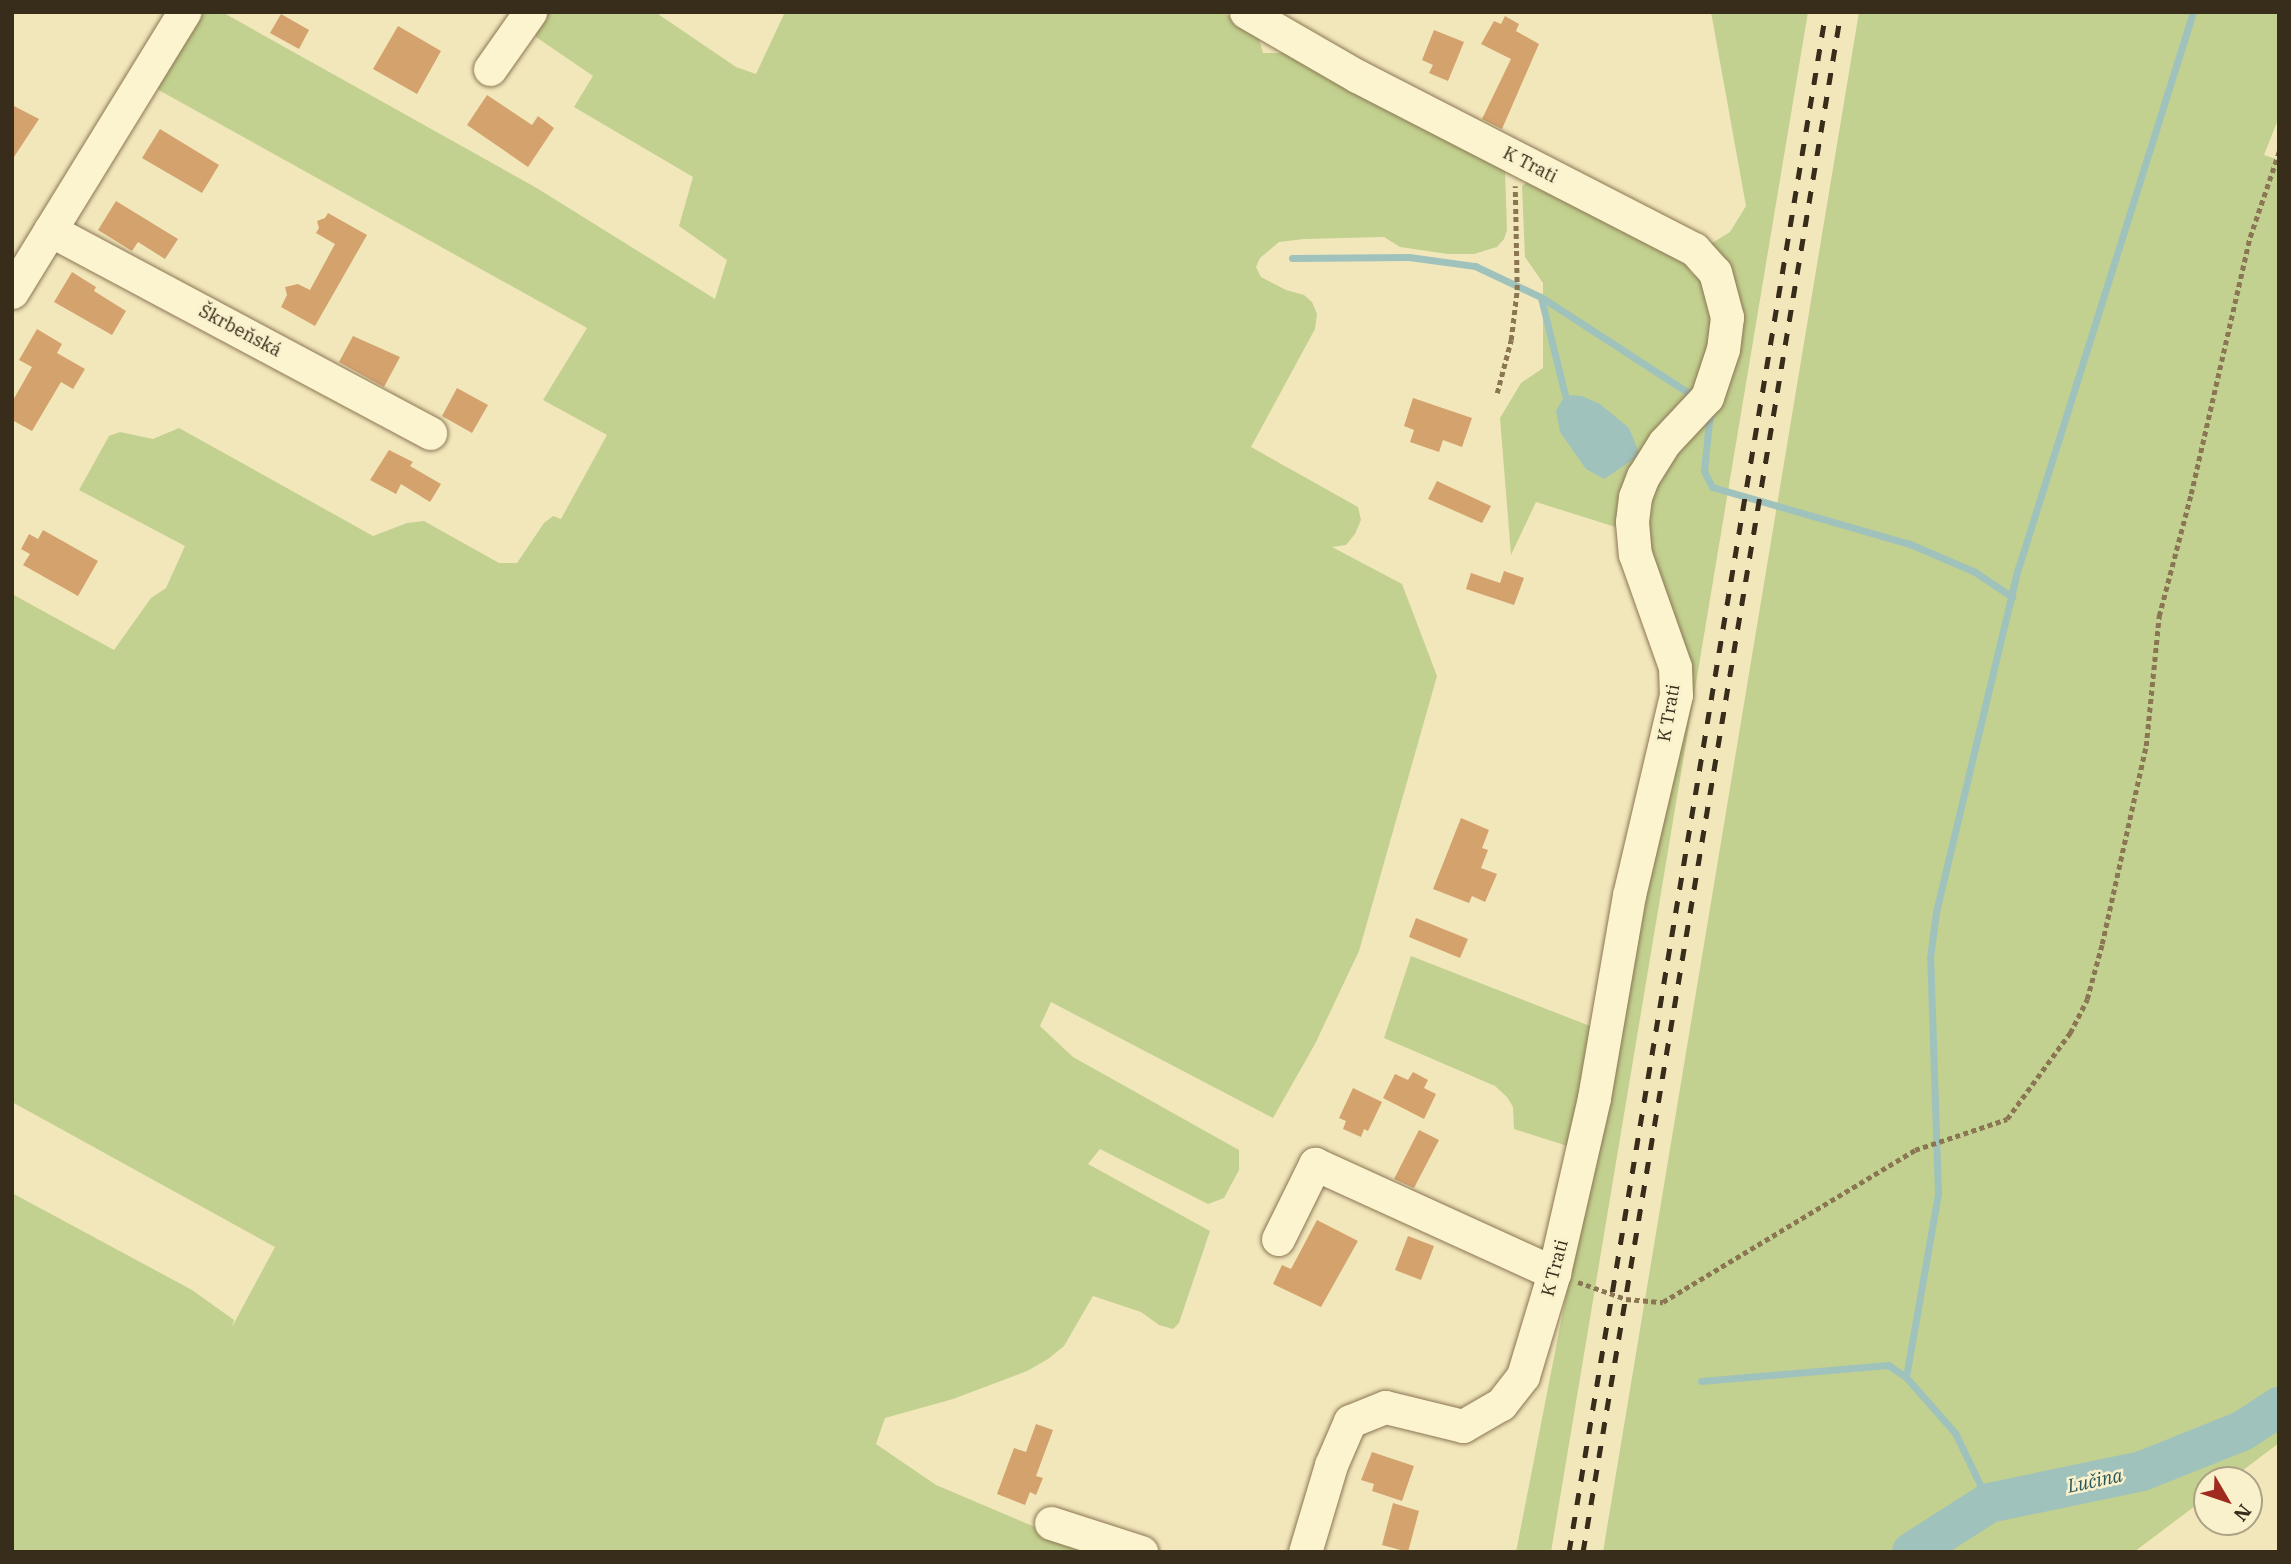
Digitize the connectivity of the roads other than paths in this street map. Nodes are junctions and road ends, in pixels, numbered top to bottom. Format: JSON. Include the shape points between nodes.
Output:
{"nodes":[{"id":1,"x":184,"y":12,"type":"edge"},
{"id":2,"x":530,"y":12,"type":"edge"},
{"id":3,"x":1247,"y":12,"type":"edge"},
{"id":4,"x":490,"y":69,"type":"dead end"},
{"id":5,"x":50,"y":230,"type":"junction"},
{"id":6,"x":12,"y":292,"type":"edge"},
{"id":7,"x":430,"y":433,"type":"dead end"},
{"id":8,"x":1278,"y":1239,"type":"dead end"},
{"id":9,"x":1555,"y":1273,"type":"junction"},
{"id":10,"x":1051,"y":1523,"type":"dead end"},
{"id":11,"x":1140,"y":1552,"type":"edge"},
{"id":12,"x":1306,"y":1552,"type":"edge"}],
"edges":[{"from":1,"to":5,"type":"street"},
{"from":2,"to":4,"type":"street"},
{"from":3,"to":9,"type":"street","name":"K Trati","via":[[1346,71],[1694,249],[1715,272],[1727,317],[1723,349],[1707,397],[1664,443],[1635,497],[1635,554],[1675,667],[1676,695],[1629,895],[1594,1098]]},
{"from":5,"to":6,"type":"street"},
{"from":5,"to":7,"type":"street","name":"Škrbeňská"},
{"from":8,"to":9,"type":"street","via":[[1315,1164]]},
{"from":9,"to":12,"type":"street","name":"K Trati","via":[[1523,1376],[1501,1404],[1463,1426],[1385,1407],[1350,1421],[1331,1465]]},
{"from":10,"to":11,"type":"street"}]}
